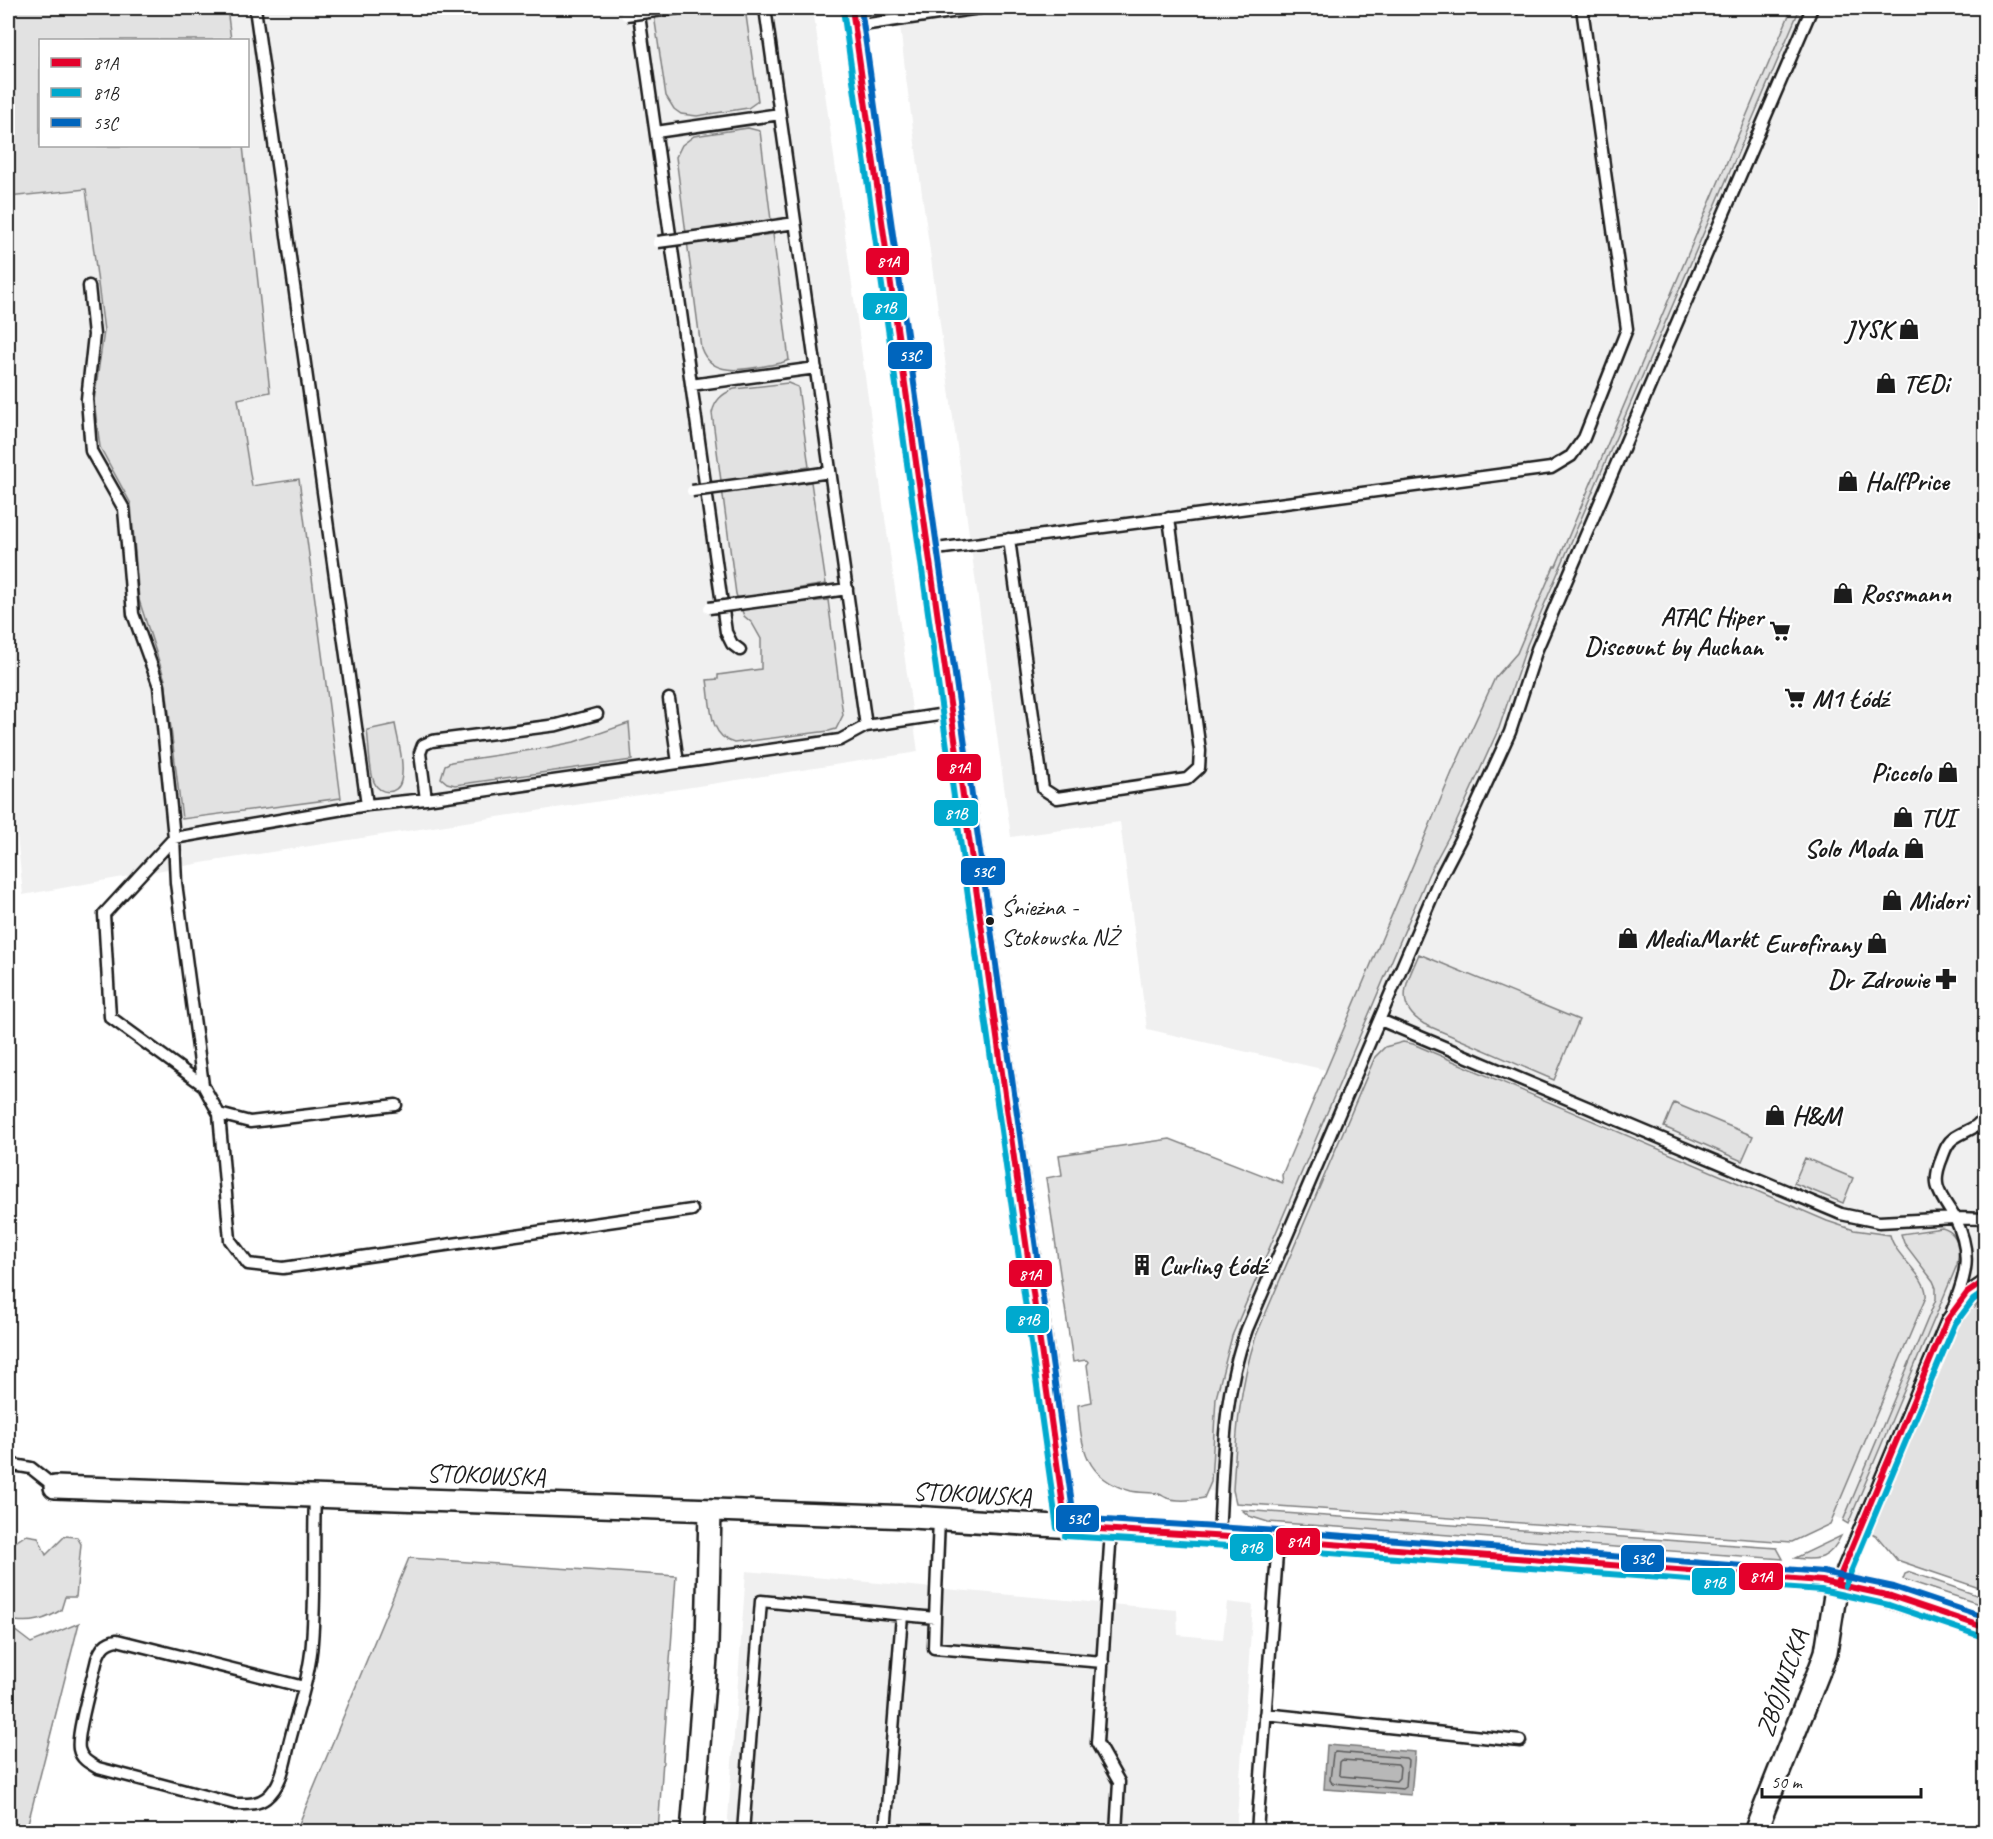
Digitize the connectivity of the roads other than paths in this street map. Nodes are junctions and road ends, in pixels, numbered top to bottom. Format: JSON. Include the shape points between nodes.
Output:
{"nodes":[{"id":1,"x":255,"y":8,"type":"edge"},
{"id":2,"x":638,"y":8,"type":"edge"},
{"id":3,"x":678,"y":8,"type":"edge"},
{"id":4,"x":765,"y":8,"type":"edge"},
{"id":5,"x":980,"y":8,"type":"edge"},
{"id":6,"x":1582,"y":8,"type":"edge"},
{"id":7,"x":1812,"y":8,"type":"edge"},
{"id":8,"x":626,"y":15,"type":"dead end"},
{"id":9,"x":854,"y":17,"type":"edge"},
{"id":10,"x":780,"y":114,"type":"junction"},
{"id":11,"x":656,"y":132,"type":"junction"},
{"id":12,"x":795,"y":224,"type":"junction"},
{"id":13,"x":658,"y":242,"type":"dead end"},
{"id":14,"x":89,"y":286,"type":"dead end"},
{"id":15,"x":816,"y":369,"type":"junction"},
{"id":16,"x":692,"y":385,"type":"junction"},
{"id":17,"x":830,"y":472,"type":"junction"},
{"id":18,"x":692,"y":491,"type":"dead end"},
{"id":19,"x":1169,"y":518,"type":"junction"},
{"id":20,"x":1009,"y":539,"type":"junction"},
{"id":21,"x":929,"y":550,"type":"junction"},
{"id":22,"x":847,"y":589,"type":"junction"},
{"id":23,"x":709,"y":608,"type":"dead end"},
{"id":24,"x":740,"y":650,"type":"dead end"},
{"id":25,"x":669,"y":699,"type":"dead end"},
{"id":26,"x":952,"y":713,"type":"junction"},
{"id":27,"x":597,"y":714,"type":"dead end"},
{"id":28,"x":866,"y":726,"type":"junction"},
{"id":29,"x":678,"y":763,"type":"junction"},
{"id":30,"x":426,"y":799,"type":"junction"},
{"id":31,"x":368,"y":805,"type":"junction"},
{"id":32,"x":174,"y":838,"type":"junction"},
{"id":33,"x":1380,"y":1020,"type":"junction"},
{"id":34,"x":202,"y":1085,"type":"junction"},
{"id":35,"x":396,"y":1105,"type":"dead end"},
{"id":36,"x":1986,"y":1112,"type":"edge"},
{"id":37,"x":219,"y":1114,"type":"junction"},
{"id":38,"x":692,"y":1210,"type":"dead end"},
{"id":39,"x":1955,"y":1218,"type":"junction"},
{"id":40,"x":1986,"y":1219,"type":"edge"},
{"id":41,"x":1986,"y":1280,"type":"edge"},
{"id":42,"x":1952,"y":1311,"type":"junction"},
{"id":43,"x":8,"y":1464,"type":"edge"},
{"id":44,"x":55,"y":1487,"type":"joint"},
{"id":45,"x":315,"y":1496,"type":"junction"},
{"id":46,"x":710,"y":1510,"type":"junction"},
{"id":47,"x":939,"y":1519,"type":"junction"},
{"id":48,"x":1066,"y":1527,"type":"junction"},
{"id":49,"x":1111,"y":1530,"type":"junction"},
{"id":50,"x":1219,"y":1537,"type":"junction"},
{"id":51,"x":1278,"y":1540,"type":"junction"},
{"id":52,"x":1837,"y":1583,"type":"junction"},
{"id":53,"x":902,"y":1615,"type":"junction"},
{"id":54,"x":936,"y":1618,"type":"junction"},
{"id":55,"x":1986,"y":1628,"type":"edge"},
{"id":56,"x":1103,"y":1662,"type":"junction"},
{"id":57,"x":304,"y":1687,"type":"junction"},
{"id":58,"x":1266,"y":1714,"type":"junction"},
{"id":59,"x":1520,"y":1741,"type":"dead end"},
{"id":60,"x":692,"y":1832,"type":"edge"},
{"id":61,"x":743,"y":1832,"type":"edge"},
{"id":62,"x":885,"y":1832,"type":"edge"},
{"id":63,"x":1116,"y":1832,"type":"edge"},
{"id":64,"x":1257,"y":1832,"type":"edge"},
{"id":65,"x":1755,"y":1832,"type":"edge"}],
"edges":[{"from":1,"to":31,"type":"lane"},
{"from":2,"to":11,"type":"lane"},
{"from":3,"to":8,"type":"lane","bridge":true},
{"from":4,"to":10,"type":"lane"},
{"from":5,"to":9,"type":"lane"},
{"from":6,"to":19,"type":"lane","via":[[1627,330],[1584,438],[1571,456],[1551,468]]},
{"from":7,"to":33,"type":"lane","via":[[1537,649],[1510,732],[1446,864]]},
{"from":9,"to":21,"type":"street"},
{"from":10,"to":11,"type":"lane"},
{"from":10,"to":12,"type":"lane"},
{"from":11,"to":16,"type":"lane"},
{"from":12,"to":13,"type":"lane","bridge":true},
{"from":12,"to":15,"type":"lane"},
{"from":14,"to":32,"type":"lane","via":[[94,335],[87,399],[91,451],[124,509],[133,614],[159,686]]},
{"from":15,"to":16,"type":"lane"},
{"from":15,"to":17,"type":"lane"},
{"from":16,"to":24,"type":"lane","via":[[726,632]]},
{"from":17,"to":18,"type":"lane","bridge":true},
{"from":17,"to":22,"type":"lane"},
{"from":19,"to":20,"type":"lane"},
{"from":19,"to":20,"type":"lane","via":[[1200,750],[1199,768],[1187,779],[1057,798],[1043,789]]},
{"from":20,"to":21,"type":"lane"},
{"from":21,"to":26,"type":"street"},
{"from":22,"to":23,"type":"lane","bridge":true},
{"from":22,"to":28,"type":"lane"},
{"from":25,"to":29,"type":"lane"},
{"from":26,"to":28,"type":"lane"},
{"from":26,"to":48,"type":"street"},
{"from":27,"to":30,"type":"lane","via":[[423,745],[420,753]]},
{"from":28,"to":29,"type":"lane","via":[[840,740]]},
{"from":29,"to":30,"type":"lane"},
{"from":30,"to":31,"type":"lane"},
{"from":31,"to":32,"type":"lane"},
{"from":32,"to":34,"type":"lane","via":[[176,883]]},
{"from":32,"to":34,"type":"lane","via":[[104,914],[110,1017]]},
{"from":33,"to":39,"type":"lane","via":[[1841,1214],[1887,1223]]},
{"from":33,"to":50,"type":"lane","via":[[1240,1347],[1226,1419]]},
{"from":34,"to":37,"type":"lane"},
{"from":35,"to":37,"type":"lane","via":[[250,1122]]},
{"from":36,"to":39,"type":"lane","via":[[1976,1127],[1948,1145],[1937,1170],[1937,1190]]},
{"from":37,"to":38,"type":"lane","via":[[230,1239],[248,1264],[284,1268]]},
{"from":39,"to":40,"type":"lane"},
{"from":39,"to":42,"type":"lane","via":[[1967,1257]]},
{"from":41,"to":42,"type":"lane","via":[[1967,1293]]},
{"from":42,"to":52,"type":"lane"},
{"from":43,"to":44,"type":"lane","via":[[31,1468]]},
{"from":44,"to":45,"type":"street","name":"STOKOWSKA"},
{"from":45,"to":46,"type":"street","name":"STOKOWSKA"},
{"from":45,"to":57,"type":"lane","via":[[312,1643]]},
{"from":46,"to":47,"type":"street","name":"STOKOWSKA"},
{"from":46,"to":60,"type":"street","via":[[707,1645]]},
{"from":47,"to":48,"type":"street","name":"STOKOWSKA"},
{"from":47,"to":54,"type":"lane"},
{"from":48,"to":49,"type":"street","name":"STOKOWSKA"},
{"from":49,"to":50,"type":"street","name":"STOKOWSKA"},
{"from":49,"to":56,"type":"lane"},
{"from":50,"to":51,"type":"street","name":"STOKOWSKA"},
{"from":51,"to":52,"type":"street","name":"STOKOWSKA"},
{"from":51,"to":58,"type":"lane"},
{"from":52,"to":55,"type":"street","name":"STOKOWSKA","via":[[1891,1596]]},
{"from":52,"to":65,"type":"street","name":"ZBÓJNICKA","via":[[1826,1652]]},
{"from":53,"to":54,"type":"lane"},
{"from":53,"to":61,"type":"lane","via":[[762,1601]]},
{"from":53,"to":62,"type":"lane"},
{"from":54,"to":56,"type":"lane","via":[[934,1648]]},
{"from":56,"to":63,"type":"lane","via":[[1097,1743],[1119,1782]]},
{"from":57,"to":57,"type":"lane","via":[[117,1640],[108,1642],[97,1659],[79,1749],[85,1761],[98,1768],[250,1805],[275,1788]]},
{"from":58,"to":59,"type":"lane"},
{"from":58,"to":64,"type":"lane"}]}
